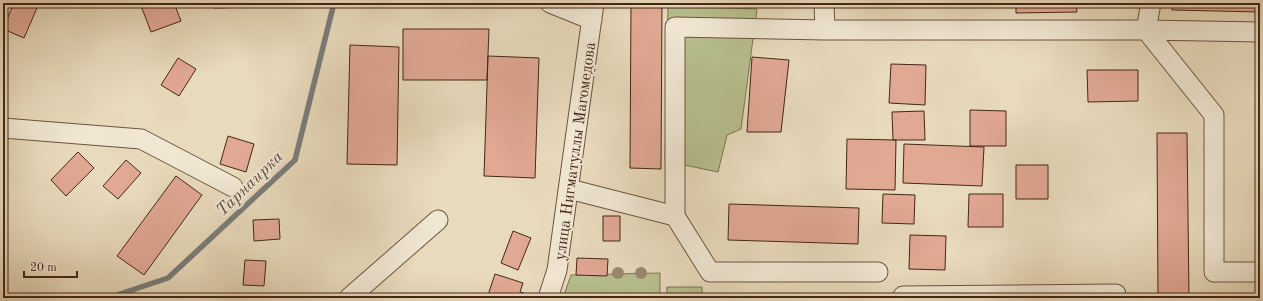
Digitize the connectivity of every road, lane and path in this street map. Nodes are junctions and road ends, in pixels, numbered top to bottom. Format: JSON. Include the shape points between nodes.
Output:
{"nodes":[{"id":1,"x":550,"y":3,"type":"edge"},
{"id":2,"x":824,"y":3,"type":"edge"},
{"id":3,"x":1151,"y":3,"type":"edge"},
{"id":4,"x":593,"y":12,"type":"edge"},
{"id":5,"x":825,"y":30,"type":"junction"},
{"id":6,"x":1146,"y":30,"type":"junction"},
{"id":7,"x":1260,"y":32,"type":"edge"},
{"id":8,"x":3,"y":128,"type":"edge"},
{"id":9,"x":233,"y":187,"type":"dead end"},
{"id":10,"x":569,"y":189,"type":"junction"},
{"id":11,"x":675,"y":216,"type":"junction"},
{"id":12,"x":438,"y":220,"type":"dead end"},
{"id":13,"x":878,"y":272,"type":"dead end"},
{"id":14,"x":1260,"y":272,"type":"edge"},
{"id":15,"x":1116,"y":294,"type":"dead end"},
{"id":16,"x":903,"y":296,"type":"dead end"},
{"id":17,"x":979,"y":297,"type":"edge"},
{"id":18,"x":349,"y":298,"type":"edge"},
{"id":19,"x":548,"y":298,"type":"edge"}],
"edges":[{"from":1,"to":4,"type":"street"},
{"from":2,"to":5,"type":"street"},
{"from":3,"to":6,"type":"street"},
{"from":4,"to":10,"type":"street","name":"улица Нигматуллы Магомедова"},
{"from":5,"to":6,"type":"street"},
{"from":5,"to":11,"type":"street","via":[[675,27]]},
{"from":6,"to":7,"type":"street"},
{"from":6,"to":14,"type":"street","via":[[1214,115],[1214,272]]},
{"from":8,"to":9,"type":"street","via":[[141,139]]},
{"from":10,"to":11,"type":"street"},
{"from":10,"to":19,"type":"street","name":"улица Нигматуллы Магомедова","via":[[557,270]]},
{"from":11,"to":13,"type":"street","via":[[710,272]]},
{"from":12,"to":18,"type":"street"},
{"from":15,"to":17,"type":"street"},
{"from":16,"to":17,"type":"street"}]}
